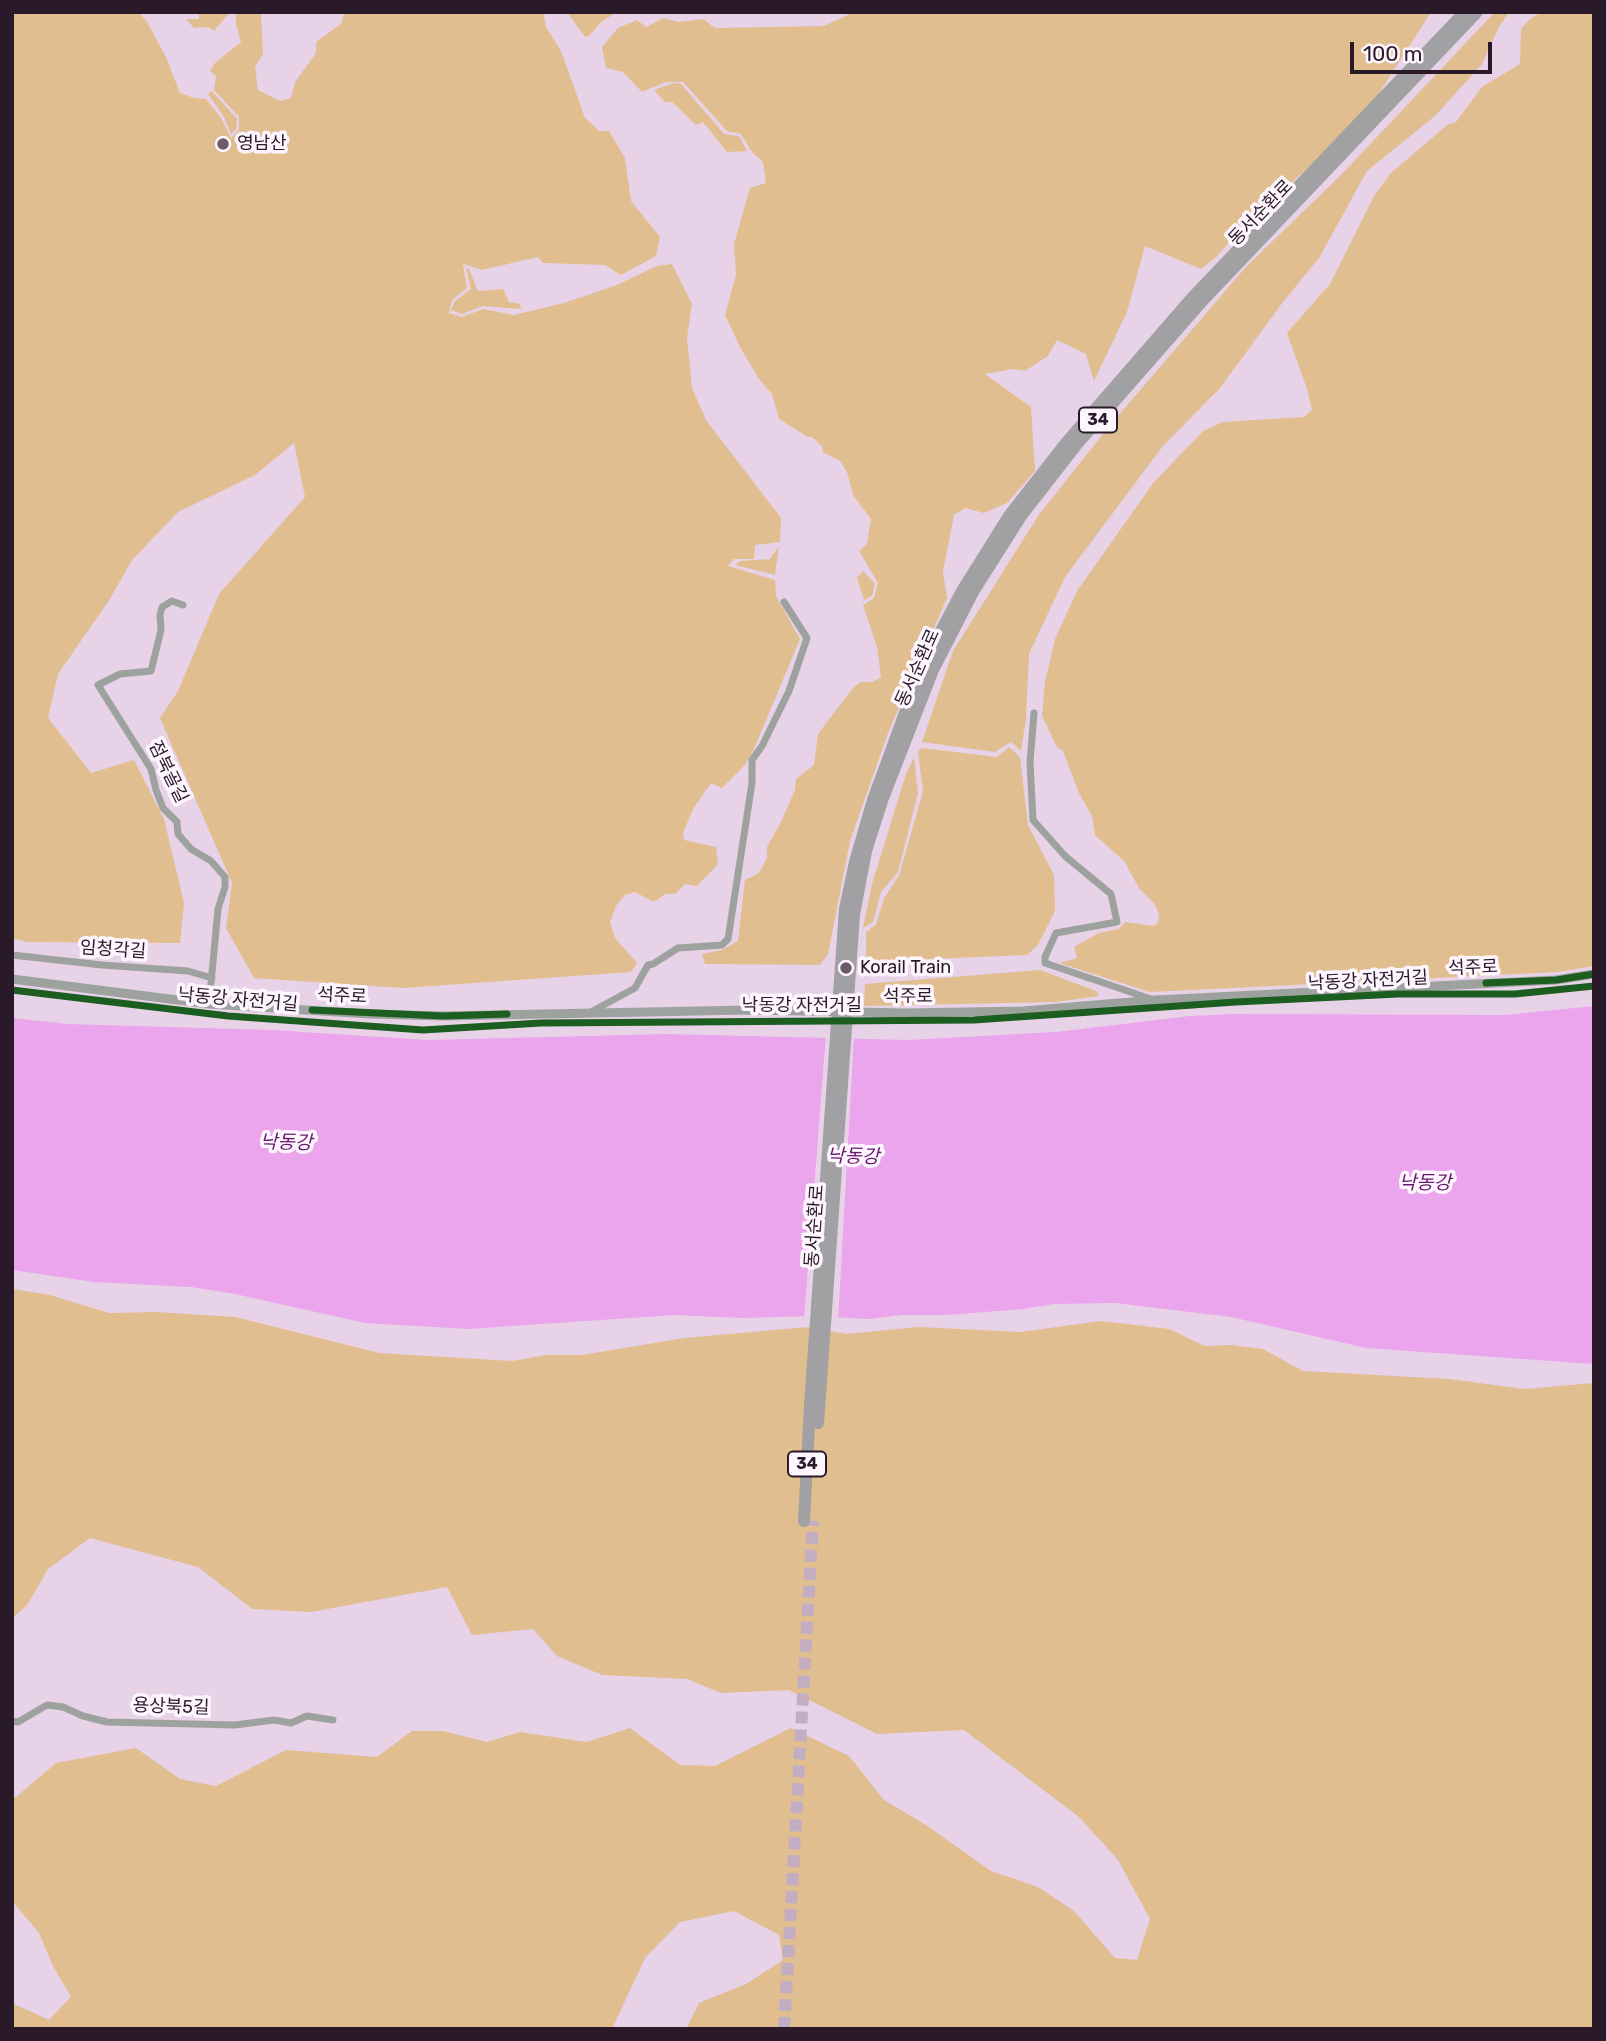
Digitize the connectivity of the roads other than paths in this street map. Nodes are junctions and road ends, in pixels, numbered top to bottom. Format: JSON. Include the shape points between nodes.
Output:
{"nodes":[{"id":1,"x":1465,"y":12,"type":"edge"},
{"id":2,"x":1477,"y":12,"type":"edge"},
{"id":3,"x":784,"y":601,"type":"dead end"},
{"id":4,"x":183,"y":605,"type":"dead end"},
{"id":5,"x":1034,"y":713,"type":"dead end"},
{"id":6,"x":850,"y":912,"type":"junction"},
{"id":7,"x":12,"y":955,"type":"edge"},
{"id":8,"x":1594,"y":974,"type":"edge"},
{"id":9,"x":212,"y":978,"type":"junction"},
{"id":10,"x":12,"y":979,"type":"edge"},
{"id":11,"x":1155,"y":1000,"type":"junction"},
{"id":12,"x":209,"y":1004,"type":"junction"},
{"id":13,"x":591,"y":1012,"type":"junction"},
{"id":14,"x":333,"y":1720,"type":"dead end"},
{"id":15,"x":12,"y":1721,"type":"edge"}],
"edges":[{"from":1,"to":6,"type":"highway","name":"동서순환로","number":"34","via":[[1192,298],[1009,516],[921,669],[873,800],[855,862]]},
{"from":2,"to":6,"type":"highway","name":"동서순환로","number":"34","via":[[1204,299],[1077,444],[1021,516],[973,592],[933,670],[883,798]]},
{"from":3,"to":13,"type":"street","via":[[807,638],[789,691],[752,760],[728,939],[722,944],[678,948],[648,965],[635,988]]},
{"from":4,"to":9,"type":"street","name":"점북골길","via":[[172,601],[162,607],[151,671],[120,674],[98,685],[151,769],[163,808],[177,822],[178,834],[225,877]]},
{"from":5,"to":11,"type":"street","via":[[1030,762],[1033,820],[1065,856],[1111,894],[1117,922],[1056,933],[1045,963]]},
{"from":6,"to":6,"type":"highway","name":"동서순환로","number":"34","bridge":true,"via":[[810,1406],[808,1521],[818,1423]]},
{"from":7,"to":9,"type":"street","name":"임청각길","via":[[188,971]]},
{"from":8,"to":11,"type":"street","name":"석주로","via":[[1556,980]]},
{"from":9,"to":12,"type":"street","name":"점북골길"},
{"from":10,"to":12,"type":"street","name":"석주로"},
{"from":11,"to":13,"type":"street","name":"석주로","via":[[1023,1011]]},
{"from":12,"to":13,"type":"street","name":"석주로","via":[[443,1016]]},
{"from":14,"to":15,"type":"street","name":"용상북5길","via":[[307,1716],[291,1723],[274,1720],[235,1725],[107,1722],[47,1705]]}]}
